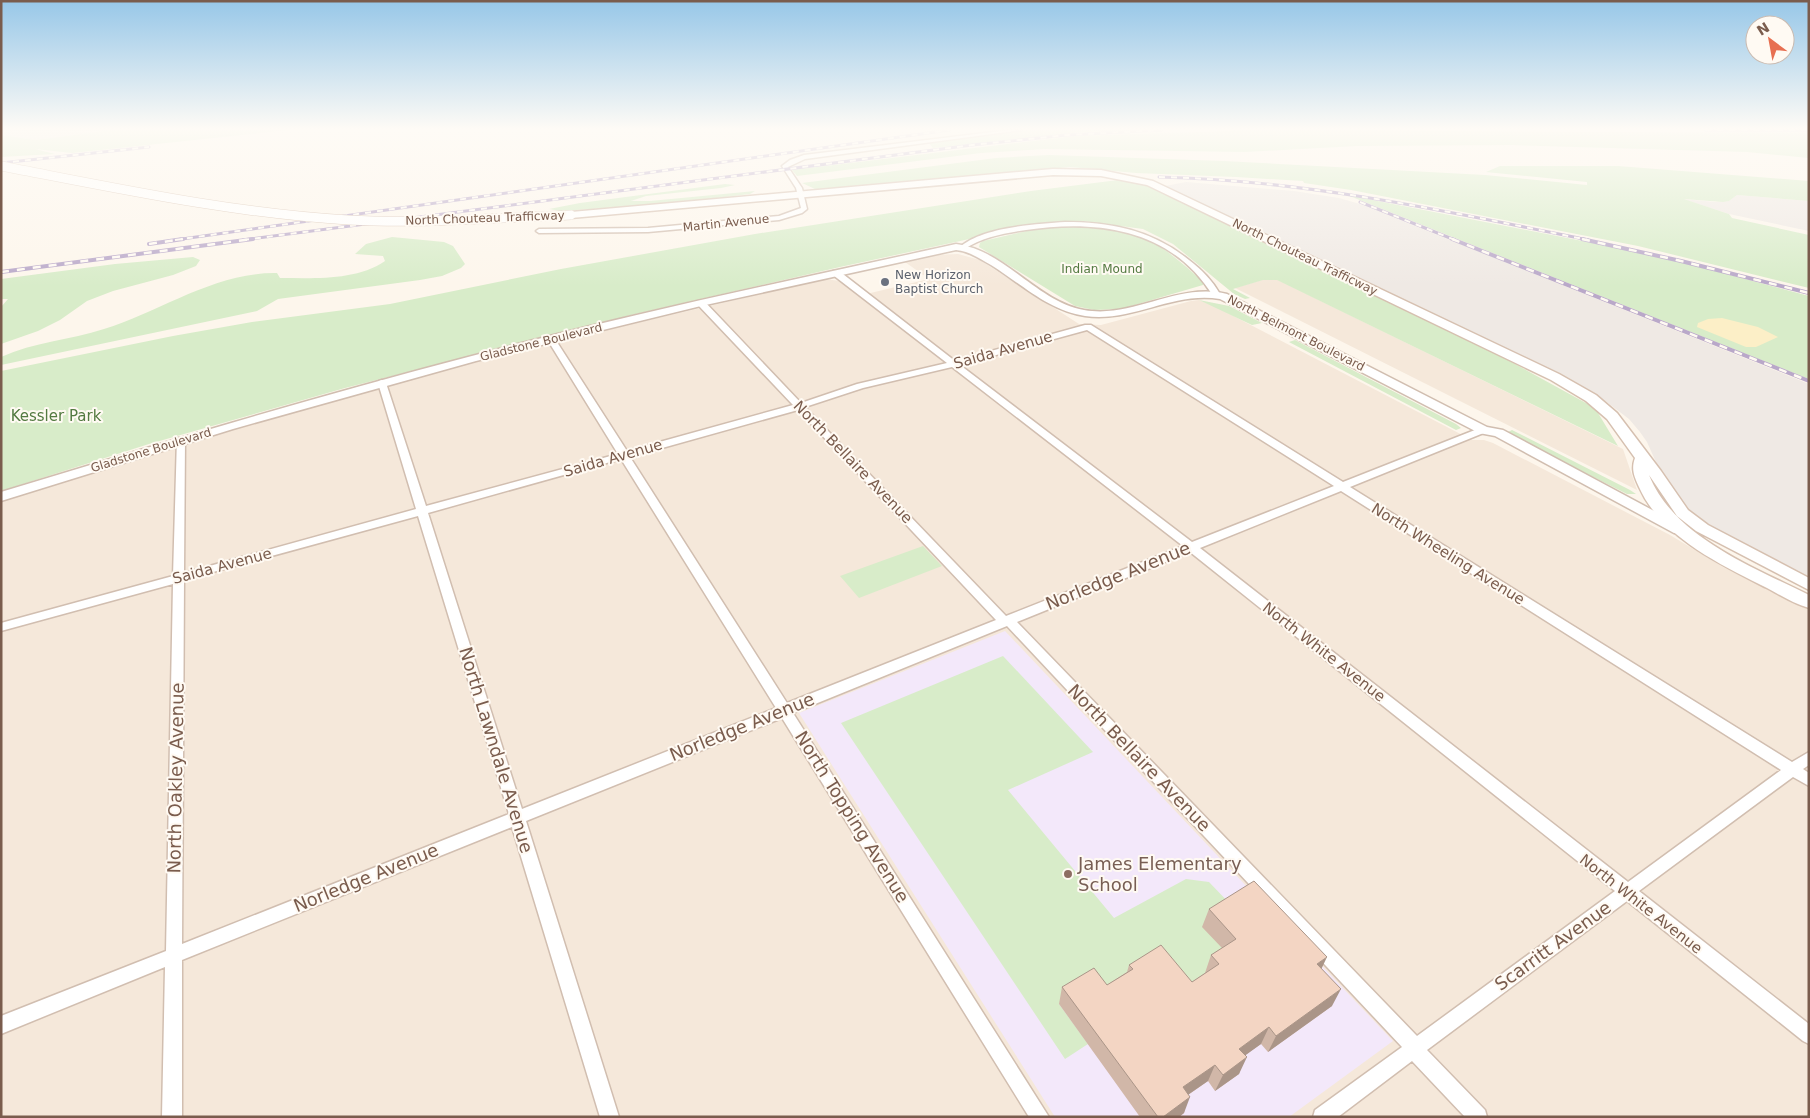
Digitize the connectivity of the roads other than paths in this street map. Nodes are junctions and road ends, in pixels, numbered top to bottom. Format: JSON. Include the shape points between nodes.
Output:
{"nodes":[{"id":1,"x":86,"y":182,"type":"edge"},
{"id":2,"x":796,"y":182,"type":"edge"},
{"id":3,"x":942,"y":182,"type":"edge"},
{"id":4,"x":1146,"y":182,"type":"edge"},
{"id":5,"x":802,"y":195,"type":"junction"},
{"id":6,"x":1088,"y":223,"type":"joint"},
{"id":7,"x":539,"y":231,"type":"dead end"},
{"id":8,"x":962,"y":248,"type":"junction"},
{"id":9,"x":836,"y":273,"type":"junction"},
{"id":10,"x":1216,"y":294,"type":"junction"},
{"id":11,"x":701,"y":303,"type":"junction"},
{"id":12,"x":1091,"y":314,"type":"junction"},
{"id":13,"x":1088,"y":327,"type":"junction"},
{"id":14,"x":551,"y":339,"type":"junction"},
{"id":15,"x":954,"y":364,"type":"junction"},
{"id":16,"x":382,"y":383,"type":"junction"},
{"id":17,"x":800,"y":407,"type":"junction"},
{"id":18,"x":1483,"y":430,"type":"junction"},
{"id":19,"x":180,"y":440,"type":"junction"},
{"id":20,"x":624,"y":455,"type":"junction"},
{"id":21,"x":1642,"y":458,"type":"junction"},
{"id":22,"x":1342,"y":486,"type":"junction"},
{"id":23,"x":1646,"y":486,"type":"junction"},
{"id":24,"x":1,"y":497,"type":"edge"},
{"id":25,"x":1613,"y":497,"type":"junction"},
{"id":26,"x":422,"y":511,"type":"junction"},
{"id":27,"x":1696,"y":540,"type":"junction"},
{"id":28,"x":1191,"y":547,"type":"junction"},
{"id":29,"x":178,"y":578,"type":"junction"},
{"id":30,"x":1809,"y":584,"type":"edge"},
{"id":31,"x":1809,"y":593,"type":"edge"},
{"id":32,"x":1809,"y":602,"type":"edge"},
{"id":33,"x":1006,"y":621,"type":"junction"},
{"id":34,"x":1,"y":627,"type":"edge"},
{"id":35,"x":785,"y":710,"type":"junction"},
{"id":36,"x":1809,"y":757,"type":"edge"},
{"id":37,"x":1792,"y":770,"type":"junction"},
{"id":38,"x":1809,"y":780,"type":"edge"},
{"id":39,"x":517,"y":818,"type":"junction"},
{"id":40,"x":1626,"y":891,"type":"junction"},
{"id":41,"x":174,"y":956,"type":"junction"},
{"id":42,"x":1,"y":1026,"type":"edge"},
{"id":43,"x":1809,"y":1035,"type":"edge"},
{"id":44,"x":1414,"y":1048,"type":"junction"},
{"id":45,"x":172,"y":1117,"type":"edge"},
{"id":46,"x":610,"y":1117,"type":"edge"},
{"id":47,"x":1040,"y":1117,"type":"edge"},
{"id":48,"x":1322,"y":1117,"type":"edge"},
{"id":49,"x":1478,"y":1117,"type":"edge"}],
"edges":[{"from":1,"to":5,"type":"main road","name":"North Chouteau Trafficway","bridge":true,"via":[[223,208],[349,220],[571,215]]},
{"from":2,"to":5,"type":"street"},
{"from":3,"to":5,"type":"main road","name":"North Chouteau Trafficway"},
{"from":4,"to":21,"type":"main road","name":"North Chouteau Trafficway","via":[[1555,377],[1612,416]]},
{"from":5,"to":7,"type":"street","name":"Martin Avenue","via":[[804,209],[779,218],[648,230]]},
{"from":6,"to":8,"type":"street","name":"Gladstone Boulevard","via":[[1014,230],[970,242]]},
{"from":6,"to":10,"type":"street","name":"North Belmont Boulevard","via":[[1124,228],[1161,242],[1186,259],[1211,283]]},
{"from":8,"to":9,"type":"street","name":"Gladstone Boulevard","via":[[944,249]]},
{"from":8,"to":12,"type":"street","via":[[976,252],[1067,308]]},
{"from":9,"to":11,"type":"street","name":"Gladstone Boulevard"},
{"from":9,"to":15,"type":"street","name":"North White Avenue"},
{"from":10,"to":12,"type":"street","via":[[1195,294],[1117,314]]},
{"from":10,"to":18,"type":"street","name":"North Belmont Boulevard"},
{"from":11,"to":14,"type":"street","name":"Gladstone Boulevard"},
{"from":11,"to":17,"type":"street","name":"North Bellaire Avenue"},
{"from":12,"to":13,"type":"street"},
{"from":13,"to":15,"type":"street","name":"Saida Avenue"},
{"from":13,"to":22,"type":"street","name":"North Wheeling Avenue"},
{"from":14,"to":16,"type":"street","name":"Gladstone Boulevard"},
{"from":14,"to":20,"type":"street","name":"North Topping Avenue"},
{"from":15,"to":17,"type":"street","name":"Saida Avenue","via":[[873,383]]},
{"from":15,"to":28,"type":"street","name":"North White Avenue"},
{"from":16,"to":19,"type":"street","name":"Gladstone Boulevard"},
{"from":16,"to":26,"type":"street","name":"North Lawndale Avenue"},
{"from":17,"to":20,"type":"street","name":"Saida Avenue"},
{"from":17,"to":33,"type":"street","name":"North Bellaire Avenue"},
{"from":18,"to":22,"type":"street","name":"Norledge Avenue"},
{"from":18,"to":25,"type":"street","name":"North Belmont Boulevard","via":[[1490,437]]},
{"from":19,"to":24,"type":"street","name":"Gladstone Boulevard"},
{"from":19,"to":29,"type":"street","name":"North Oakley Avenue"},
{"from":20,"to":26,"type":"street","name":"Saida Avenue"},
{"from":20,"to":35,"type":"street","name":"North Topping Avenue"},
{"from":21,"to":23,"type":"main road","via":[[1639,468]]},
{"from":21,"to":30,"type":"main road","name":"North Chouteau Trafficway","via":[[1682,513],[1702,528]]},
{"from":22,"to":28,"type":"street","name":"Norledge Avenue"},
{"from":22,"to":37,"type":"street","name":"North Wheeling Avenue"},
{"from":23,"to":25,"type":"street","via":[[1638,497]]},
{"from":23,"to":27,"type":"main road","via":[[1661,509]]},
{"from":25,"to":27,"type":"street","name":"North Belmont Boulevard"},
{"from":26,"to":29,"type":"street","name":"Saida Avenue"},
{"from":26,"to":39,"type":"street","name":"North Lawndale Avenue"},
{"from":27,"to":31,"type":"main road","name":"North Belmont Boulevard","via":[[1728,550]]},
{"from":27,"to":32,"type":"main road","name":"North Belmont Boulevard"},
{"from":28,"to":33,"type":"street","name":"Norledge Avenue"},
{"from":28,"to":40,"type":"street","name":"North White Avenue"},
{"from":29,"to":34,"type":"street","name":"Saida Avenue"},
{"from":29,"to":41,"type":"street","name":"North Oakley Avenue"},
{"from":33,"to":35,"type":"street","name":"Norledge Avenue"},
{"from":33,"to":44,"type":"street","name":"North Bellaire Avenue"},
{"from":35,"to":39,"type":"street","name":"Norledge Avenue"},
{"from":35,"to":47,"type":"street","name":"North Topping Avenue"},
{"from":36,"to":37,"type":"street","name":"Scarritt Avenue"},
{"from":37,"to":38,"type":"street","name":"North Wheeling Avenue"},
{"from":37,"to":40,"type":"street","name":"Scarritt Avenue"},
{"from":39,"to":41,"type":"street","name":"Norledge Avenue"},
{"from":39,"to":46,"type":"street","name":"North Lawndale Avenue"},
{"from":40,"to":43,"type":"street","name":"North White Avenue"},
{"from":40,"to":44,"type":"street","name":"Scarritt Avenue"},
{"from":41,"to":42,"type":"street","name":"Norledge Avenue"},
{"from":41,"to":45,"type":"street","name":"North Oakley Avenue"},
{"from":44,"to":48,"type":"street","name":"Scarritt Avenue"},
{"from":44,"to":49,"type":"street","name":"North Bellaire Avenue"}]}
